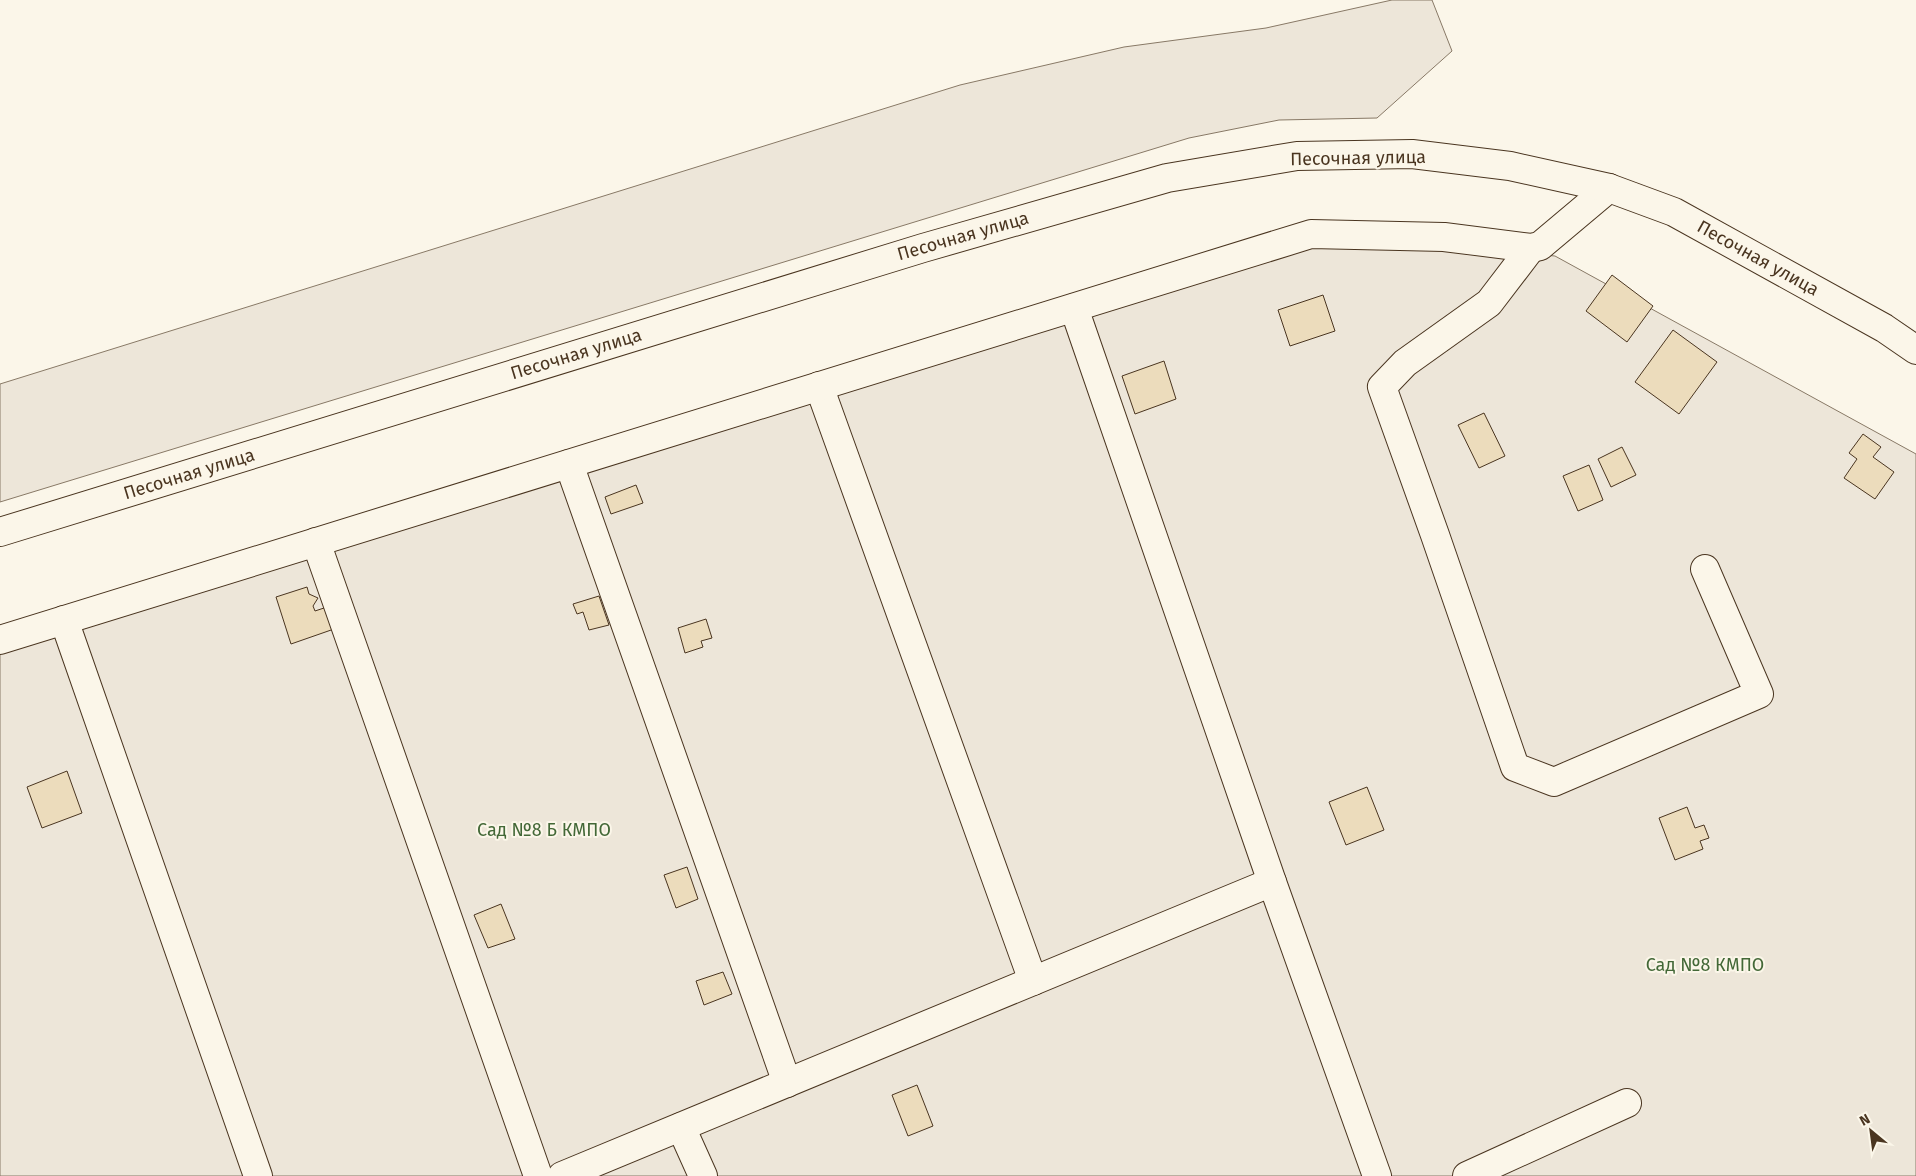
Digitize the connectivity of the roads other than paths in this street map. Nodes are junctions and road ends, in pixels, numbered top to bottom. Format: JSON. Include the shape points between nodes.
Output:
{"nodes":[{"id":1,"x":1609,"y":188,"type":"junction"},
{"id":2,"x":1531,"y":248,"type":"junction"},
{"id":3,"x":1074,"y":308,"type":"junction"},
{"id":4,"x":1916,"y":350,"type":"edge"},
{"id":5,"x":819,"y":386,"type":"junction"},
{"id":6,"x":569,"y":464,"type":"junction"},
{"id":7,"x":0,"y":532,"type":"edge"},
{"id":8,"x":316,"y":542,"type":"junction"},
{"id":9,"x":1705,"y":569,"type":"dead end"},
{"id":10,"x":64,"y":620,"type":"junction"},
{"id":11,"x":0,"y":640,"type":"edge"},
{"id":12,"x":1272,"y":882,"type":"junction"},
{"id":13,"x":1032,"y":981,"type":"junction"},
{"id":14,"x":787,"y":1083,"type":"junction"},
{"id":15,"x":1627,"y":1103,"type":"dead end"},
{"id":16,"x":681,"y":1127,"type":"junction"},
{"id":17,"x":258,"y":1176,"type":"edge"},
{"id":18,"x":538,"y":1176,"type":"edge"},
{"id":19,"x":562,"y":1176,"type":"edge"},
{"id":20,"x":703,"y":1176,"type":"edge"},
{"id":21,"x":1377,"y":1176,"type":"edge"},
{"id":22,"x":1467,"y":1176,"type":"edge"}],
"edges":[{"from":1,"to":2,"type":"main road","via":[[1540,246]]},
{"from":1,"to":4,"type":"main road","name":"Песочная улица","via":[[1674,212],[1884,328]]},
{"from":1,"to":7,"type":"main road","name":"Песочная улица","via":[[1510,166],[1412,154],[1297,156],[1167,178],[904,253]]},
{"from":2,"to":3,"type":"main road","via":[[1444,237],[1311,234]]},
{"from":2,"to":9,"type":"main road","via":[[1489,303],[1405,363],[1382,387],[1515,767],[1554,782],[1759,694]]},
{"from":3,"to":5,"type":"main road"},
{"from":3,"to":12,"type":"main road"},
{"from":5,"to":6,"type":"main road"},
{"from":5,"to":13,"type":"main road"},
{"from":6,"to":8,"type":"main road"},
{"from":6,"to":14,"type":"main road"},
{"from":8,"to":10,"type":"main road"},
{"from":8,"to":18,"type":"main road"},
{"from":10,"to":11,"type":"main road"},
{"from":10,"to":17,"type":"main road"},
{"from":12,"to":13,"type":"main road"},
{"from":12,"to":21,"type":"main road"},
{"from":13,"to":14,"type":"main road"},
{"from":14,"to":16,"type":"main road"},
{"from":15,"to":22,"type":"main road"},
{"from":16,"to":19,"type":"main road"},
{"from":16,"to":20,"type":"main road"}]}
